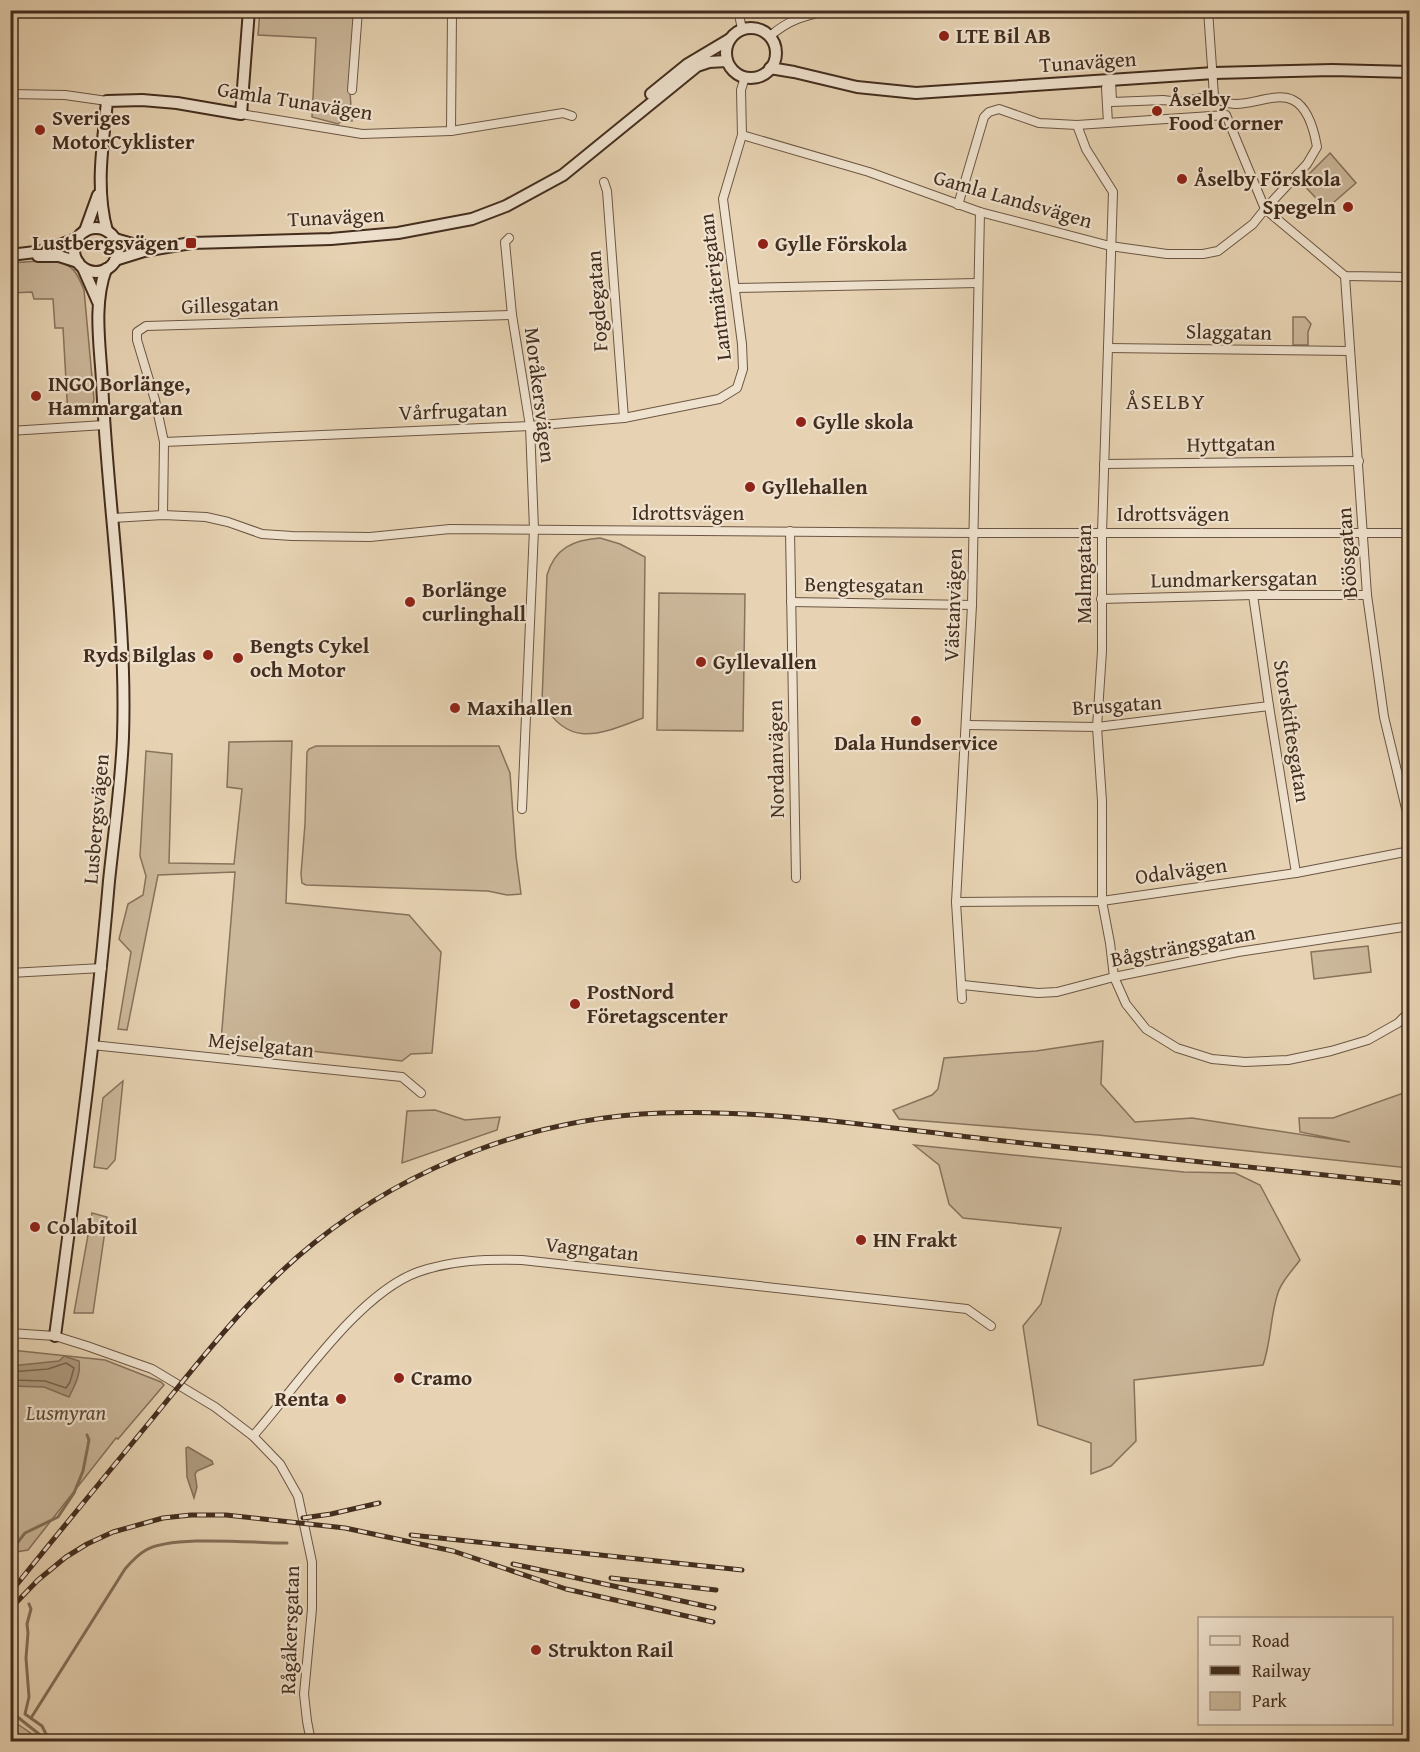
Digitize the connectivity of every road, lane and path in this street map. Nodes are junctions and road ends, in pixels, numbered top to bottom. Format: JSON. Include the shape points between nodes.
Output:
{"nodes":[{"id":1,"x":249,"y":10,"type":"edge"},
{"id":2,"x":358,"y":10,"type":"edge"},
{"id":3,"x":452,"y":10,"type":"edge"},
{"id":4,"x":738,"y":10,"type":"edge"},
{"id":5,"x":830,"y":10,"type":"edge"},
{"id":6,"x":1208,"y":10,"type":"edge"},
{"id":7,"x":742,"y":30,"type":"junction"},
{"id":8,"x":770,"y":36,"type":"junction"},
{"id":9,"x":730,"y":39,"type":"junction"},
{"id":10,"x":727,"y":61,"type":"junction"},
{"id":11,"x":770,"y":68,"type":"junction"},
{"id":12,"x":1410,"y":72,"type":"edge"},
{"id":13,"x":1214,"y":73,"type":"junction"},
{"id":14,"x":744,"y":77,"type":"junction"},
{"id":15,"x":1108,"y":80,"type":"junction"},
{"id":16,"x":352,"y":90,"type":"dead end"},
{"id":17,"x":10,"y":94,"type":"edge"},
{"id":18,"x":1214,"y":96,"type":"junction"},
{"id":19,"x":107,"y":101,"type":"junction"},
{"id":20,"x":241,"y":114,"type":"junction"},
{"id":21,"x":572,"y":116,"type":"dead end"},
{"id":22,"x":1108,"y":123,"type":"junction"},
{"id":23,"x":1077,"y":125,"type":"junction"},
{"id":24,"x":451,"y":131,"type":"junction"},
{"id":25,"x":742,"y":135,"type":"junction"},
{"id":26,"x":604,"y":182,"type":"dead end"},
{"id":27,"x":100,"y":189,"type":"junction"},
{"id":28,"x":958,"y":205,"type":"junction"},
{"id":29,"x":506,"y":206,"type":"junction"},
{"id":30,"x":1264,"y":209,"type":"junction"},
{"id":31,"x":980,"y":212,"type":"junction"},
{"id":32,"x":82,"y":234,"type":"junction"},
{"id":33,"x":111,"y":235,"type":"junction"},
{"id":34,"x":509,"y":238,"type":"dead end"},
{"id":35,"x":1110,"y":246,"type":"junction"},
{"id":36,"x":166,"y":248,"type":"junction"},
{"id":37,"x":10,"y":257,"type":"edge"},
{"id":38,"x":115,"y":260,"type":"junction"},
{"id":39,"x":80,"y":265,"type":"junction"},
{"id":40,"x":106,"y":269,"type":"junction"},
{"id":41,"x":1345,"y":276,"type":"junction"},
{"id":42,"x":1410,"y":277,"type":"edge"},
{"id":43,"x":978,"y":284,"type":"junction"},
{"id":44,"x":735,"y":288,"type":"junction"},
{"id":45,"x":99,"y":302,"type":"junction"},
{"id":46,"x":512,"y":315,"type":"junction"},
{"id":47,"x":1108,"y":348,"type":"junction"},
{"id":48,"x":1350,"y":351,"type":"junction"},
{"id":49,"x":737,"y":388,"type":"joint"},
{"id":50,"x":624,"y":418,"type":"junction"},
{"id":51,"x":104,"y":425,"type":"junction"},
{"id":52,"x":530,"y":426,"type":"junction"},
{"id":53,"x":10,"y":431,"type":"edge"},
{"id":54,"x":164,"y":442,"type":"junction"},
{"id":55,"x":1359,"y":461,"type":"junction"},
{"id":56,"x":1104,"y":464,"type":"junction"},
{"id":57,"x":163,"y":515,"type":"junction"},
{"id":58,"x":113,"y":518,"type":"junction"},
{"id":59,"x":534,"y":529,"type":"junction"},
{"id":60,"x":790,"y":531,"type":"junction"},
{"id":61,"x":1364,"y":531,"type":"junction"},
{"id":62,"x":1102,"y":532,"type":"junction"},
{"id":63,"x":974,"y":533,"type":"junction"},
{"id":64,"x":1410,"y":533,"type":"edge"},
{"id":65,"x":1253,"y":595,"type":"junction"},
{"id":66,"x":1367,"y":595,"type":"junction"},
{"id":67,"x":1101,"y":599,"type":"junction"},
{"id":68,"x":791,"y":602,"type":"junction"},
{"id":69,"x":972,"y":605,"type":"junction"},
{"id":70,"x":1269,"y":706,"type":"junction"},
{"id":71,"x":967,"y":724,"type":"junction"},
{"id":72,"x":1097,"y":727,"type":"junction"},
{"id":73,"x":522,"y":809,"type":"dead end"},
{"id":74,"x":1410,"y":825,"type":"edge"},
{"id":75,"x":1410,"y":851,"type":"edge"},
{"id":76,"x":1296,"y":873,"type":"junction"},
{"id":77,"x":796,"y":878,"type":"dead end"},
{"id":78,"x":1102,"y":901,"type":"junction"},
{"id":79,"x":956,"y":902,"type":"junction"},
{"id":80,"x":1410,"y":926,"type":"edge"},
{"id":81,"x":102,"y":968,"type":"junction"},
{"id":82,"x":10,"y":973,"type":"edge"},
{"id":83,"x":1114,"y":977,"type":"junction"},
{"id":84,"x":963,"y":986,"type":"junction"},
{"id":85,"x":962,"y":999,"type":"dead end"},
{"id":86,"x":1410,"y":1011,"type":"edge"},
{"id":87,"x":92,"y":1045,"type":"junction"},
{"id":88,"x":421,"y":1093,"type":"dead end"},
{"id":89,"x":990,"y":1326,"type":"dead end"},
{"id":90,"x":10,"y":1333,"type":"edge"},
{"id":91,"x":55,"y":1336,"type":"junction"},
{"id":92,"x":253,"y":1436,"type":"junction"},
{"id":93,"x":311,"y":1742,"type":"edge"}],
"edges":[{"from":1,"to":20,"type":"street"},
{"from":2,"to":16,"type":"street"},
{"from":3,"to":24,"type":"street"},
{"from":4,"to":7,"type":"street"},
{"from":5,"to":8,"type":"street","via":[[799,17]]},
{"from":6,"to":13,"type":"street"},
{"from":7,"to":8,"type":"street","via":[[757,28]]},
{"from":7,"to":9,"type":"street"},
{"from":8,"to":11,"type":"street","via":[[776,56]]},
{"from":9,"to":10,"type":"street"},
{"from":9,"to":29,"type":"street","name":"Tunavägen","via":[[664,82],[560,173]]},
{"from":10,"to":14,"type":"street"},
{"from":10,"to":29,"type":"street","name":"Tunavägen","via":[[709,62],[689,72],[563,175]]},
{"from":11,"to":14,"type":"street","via":[[759,76]]},
{"from":11,"to":15,"type":"street","name":"Tunavägen","via":[[857,87],[916,93]]},
{"from":12,"to":13,"type":"street","name":"Tunavägen"},
{"from":13,"to":15,"type":"street","name":"Tunavägen"},
{"from":13,"to":18,"type":"street"},
{"from":14,"to":25,"type":"street","name":"Lantmäterigatan"},
{"from":15,"to":18,"type":"street","via":[[1112,102],[1179,102]]},
{"from":15,"to":22,"type":"street"},
{"from":17,"to":19,"type":"street","name":"Gamla Tunavägen"},
{"from":18,"to":30,"type":"street","name":"Gamla Landsvägen","via":[[1222,103],[1235,104],[1276,97],[1291,100],[1301,105],[1314,129],[1317,147],[1307,164]]},
{"from":19,"to":20,"type":"street","name":"Gamla Tunavägen","via":[[177,103]]},
{"from":19,"to":27,"type":"street"},
{"from":20,"to":24,"type":"street","name":"Gamla Tunavägen","via":[[362,134]]},
{"from":21,"to":24,"type":"street","name":"Gamla Tunavägen","via":[[563,113]]},
{"from":22,"to":23,"type":"street"},
{"from":22,"to":30,"type":"street","via":[[1226,115]]},
{"from":23,"to":28,"type":"street","via":[[1039,123],[999,109],[989,112],[984,117]]},
{"from":23,"to":35,"type":"street","name":"Malmgatan","via":[[1086,149],[1113,192]]},
{"from":25,"to":28,"type":"street","name":"Gamla Landsvägen","via":[[869,172]]},
{"from":25,"to":44,"type":"street","name":"Lantmäterigatan","via":[[723,199]]},
{"from":26,"to":50,"type":"street","name":"Fogdegatan"},
{"from":27,"to":32,"type":"street"},
{"from":27,"to":33,"type":"street","via":[[102,213]]},
{"from":28,"to":31,"type":"street","name":"Gamla Landsvägen"},
{"from":29,"to":36,"type":"street","name":"Tunavägen","via":[[472,219],[398,233],[191,243]]},
{"from":30,"to":35,"type":"street","name":"Gamla Landsvägen","via":[[1253,224],[1218,251],[1167,254]]},
{"from":30,"to":41,"type":"street"},
{"from":31,"to":35,"type":"street","name":"Gamla Landsvägen"},
{"from":31,"to":43,"type":"street","name":"Västanvägen"},
{"from":32,"to":33,"type":"street","via":[[100,228]]},
{"from":32,"to":37,"type":"street","via":[[44,251]]},
{"from":32,"to":39,"type":"street","via":[[74,250]]},
{"from":33,"to":36,"type":"street","name":"Tunavägen","via":[[136,245]]},
{"from":33,"to":38,"type":"street","via":[[118,249]]},
{"from":34,"to":46,"type":"street","name":"Moråkersvägen","via":[[505,242]]},
{"from":35,"to":47,"type":"street","name":"Malmgatan"},
{"from":36,"to":38,"type":"street","name":"Tunavägen"},
{"from":37,"to":39,"type":"street","via":[[59,256]]},
{"from":38,"to":40,"type":"street"},
{"from":39,"to":40,"type":"street","via":[[96,272]]},
{"from":39,"to":45,"type":"street","name":"Lusbergsvägen"},
{"from":40,"to":45,"type":"street","name":"Lusbergsvägen"},
{"from":41,"to":42,"type":"street"},
{"from":41,"to":48,"type":"street","name":"Böösgatan"},
{"from":43,"to":44,"type":"street"},
{"from":43,"to":63,"type":"street","name":"Västanvägen"},
{"from":44,"to":49,"type":"street","name":"Lantmäterigatan","via":[[743,369]]},
{"from":45,"to":51,"type":"street","name":"Lusbergsvägen"},
{"from":46,"to":52,"type":"street","name":"Moråkersvägen"},
{"from":46,"to":54,"type":"street","name":"Gillesgatan","via":[[146,326],[137,332],[137,340]]},
{"from":47,"to":48,"type":"street","name":"Slaggatan"},
{"from":47,"to":56,"type":"street","name":"Malmgatan"},
{"from":48,"to":55,"type":"street","name":"Böösgatan"},
{"from":49,"to":50,"type":"street","name":"Vårfrugatan","via":[[719,399]]},
{"from":50,"to":52,"type":"street","name":"Vårfrugatan"},
{"from":51,"to":53,"type":"street"},
{"from":51,"to":58,"type":"street","name":"Lusbergsvägen"},
{"from":52,"to":54,"type":"street","name":"Vårfrugatan"},
{"from":52,"to":59,"type":"street","name":"Moråkersvägen"},
{"from":54,"to":57,"type":"street","name":"Gillesgatan"},
{"from":55,"to":56,"type":"street","name":"Hyttgatan"},
{"from":55,"to":61,"type":"street","name":"Böösgatan"},
{"from":56,"to":62,"type":"street","name":"Malmgatan"},
{"from":57,"to":58,"type":"street","name":"Idrottsvägen"},
{"from":57,"to":59,"type":"street","name":"Idrottsvägen","via":[[206,517],[262,534],[292,536],[370,537],[450,529]]},
{"from":58,"to":81,"type":"street","name":"Lusbergsvägen","via":[[123,737]]},
{"from":59,"to":60,"type":"street","name":"Idrottsvägen"},
{"from":59,"to":73,"type":"street","name":"Moråkersvägen"},
{"from":60,"to":63,"type":"street","name":"Idrottsvägen"},
{"from":60,"to":68,"type":"street","name":"Nordanvägen"},
{"from":61,"to":62,"type":"street","name":"Idrottsvägen"},
{"from":61,"to":64,"type":"street","name":"Idrottsvägen"},
{"from":61,"to":66,"type":"street","name":"Böösgatan"},
{"from":62,"to":63,"type":"street","name":"Idrottsvägen"},
{"from":62,"to":67,"type":"street","name":"Malmgatan"},
{"from":63,"to":69,"type":"street","name":"Västanvägen"},
{"from":65,"to":66,"type":"street","name":"Lundmarkersgatan"},
{"from":65,"to":67,"type":"street","name":"Lundmarkersgatan"},
{"from":65,"to":70,"type":"street","name":"Storskiftesgatan"},
{"from":66,"to":74,"type":"street","name":"Böösgatan","via":[[1384,717]]},
{"from":67,"to":72,"type":"street","name":"Malmgatan"},
{"from":68,"to":69,"type":"street","name":"Bengtesgatan"},
{"from":68,"to":77,"type":"street","name":"Nordanvägen"},
{"from":69,"to":71,"type":"street","name":"Västanvägen"},
{"from":70,"to":72,"type":"street","name":"Brusgatan"},
{"from":70,"to":76,"type":"street","name":"Storskiftesgatan"},
{"from":71,"to":72,"type":"street","name":"Brusgatan"},
{"from":71,"to":79,"type":"street","name":"Västanvägen"},
{"from":72,"to":78,"type":"street","name":"Malmgatan"},
{"from":75,"to":76,"type":"street","name":"Odalvägen"},
{"from":76,"to":78,"type":"street","name":"Odalvägen"},
{"from":78,"to":79,"type":"street","name":"Odalvägen"},
{"from":78,"to":83,"type":"street","name":"Malmgatan"},
{"from":79,"to":84,"type":"street","name":"Västanvägen"},
{"from":80,"to":83,"type":"street","name":"Bågsträngsgatan","via":[[1238,952]]},
{"from":81,"to":82,"type":"street"},
{"from":81,"to":87,"type":"street","name":"Lusbergsvägen"},
{"from":83,"to":84,"type":"street","name":"Bågsträngsgatan","via":[[1057,992]]},
{"from":83,"to":86,"type":"street","name":"Malmgatan","via":[[1126,1004],[1146,1029],[1177,1048],[1212,1059],[1288,1060],[1331,1051],[1368,1040],[1398,1023]]},
{"from":84,"to":85,"type":"street","name":"Västanvägen"},
{"from":87,"to":88,"type":"street","name":"Mejselgatan","via":[[402,1077]]},
{"from":87,"to":91,"type":"street","name":"Lusbergsvägen"},
{"from":89,"to":92,"type":"street","name":"Vagngatan","via":[[967,1309],[522,1260],[479,1259],[417,1273],[364,1308]]},
{"from":90,"to":91,"type":"street","name":"Rågåkersgatan"},
{"from":91,"to":92,"type":"street","name":"Rågåkersgatan","via":[[152,1369],[215,1407]]},
{"from":92,"to":93,"type":"street","name":"Rågåkersgatan","via":[[280,1464],[298,1496],[309,1546],[312,1609],[304,1694]]}]}
